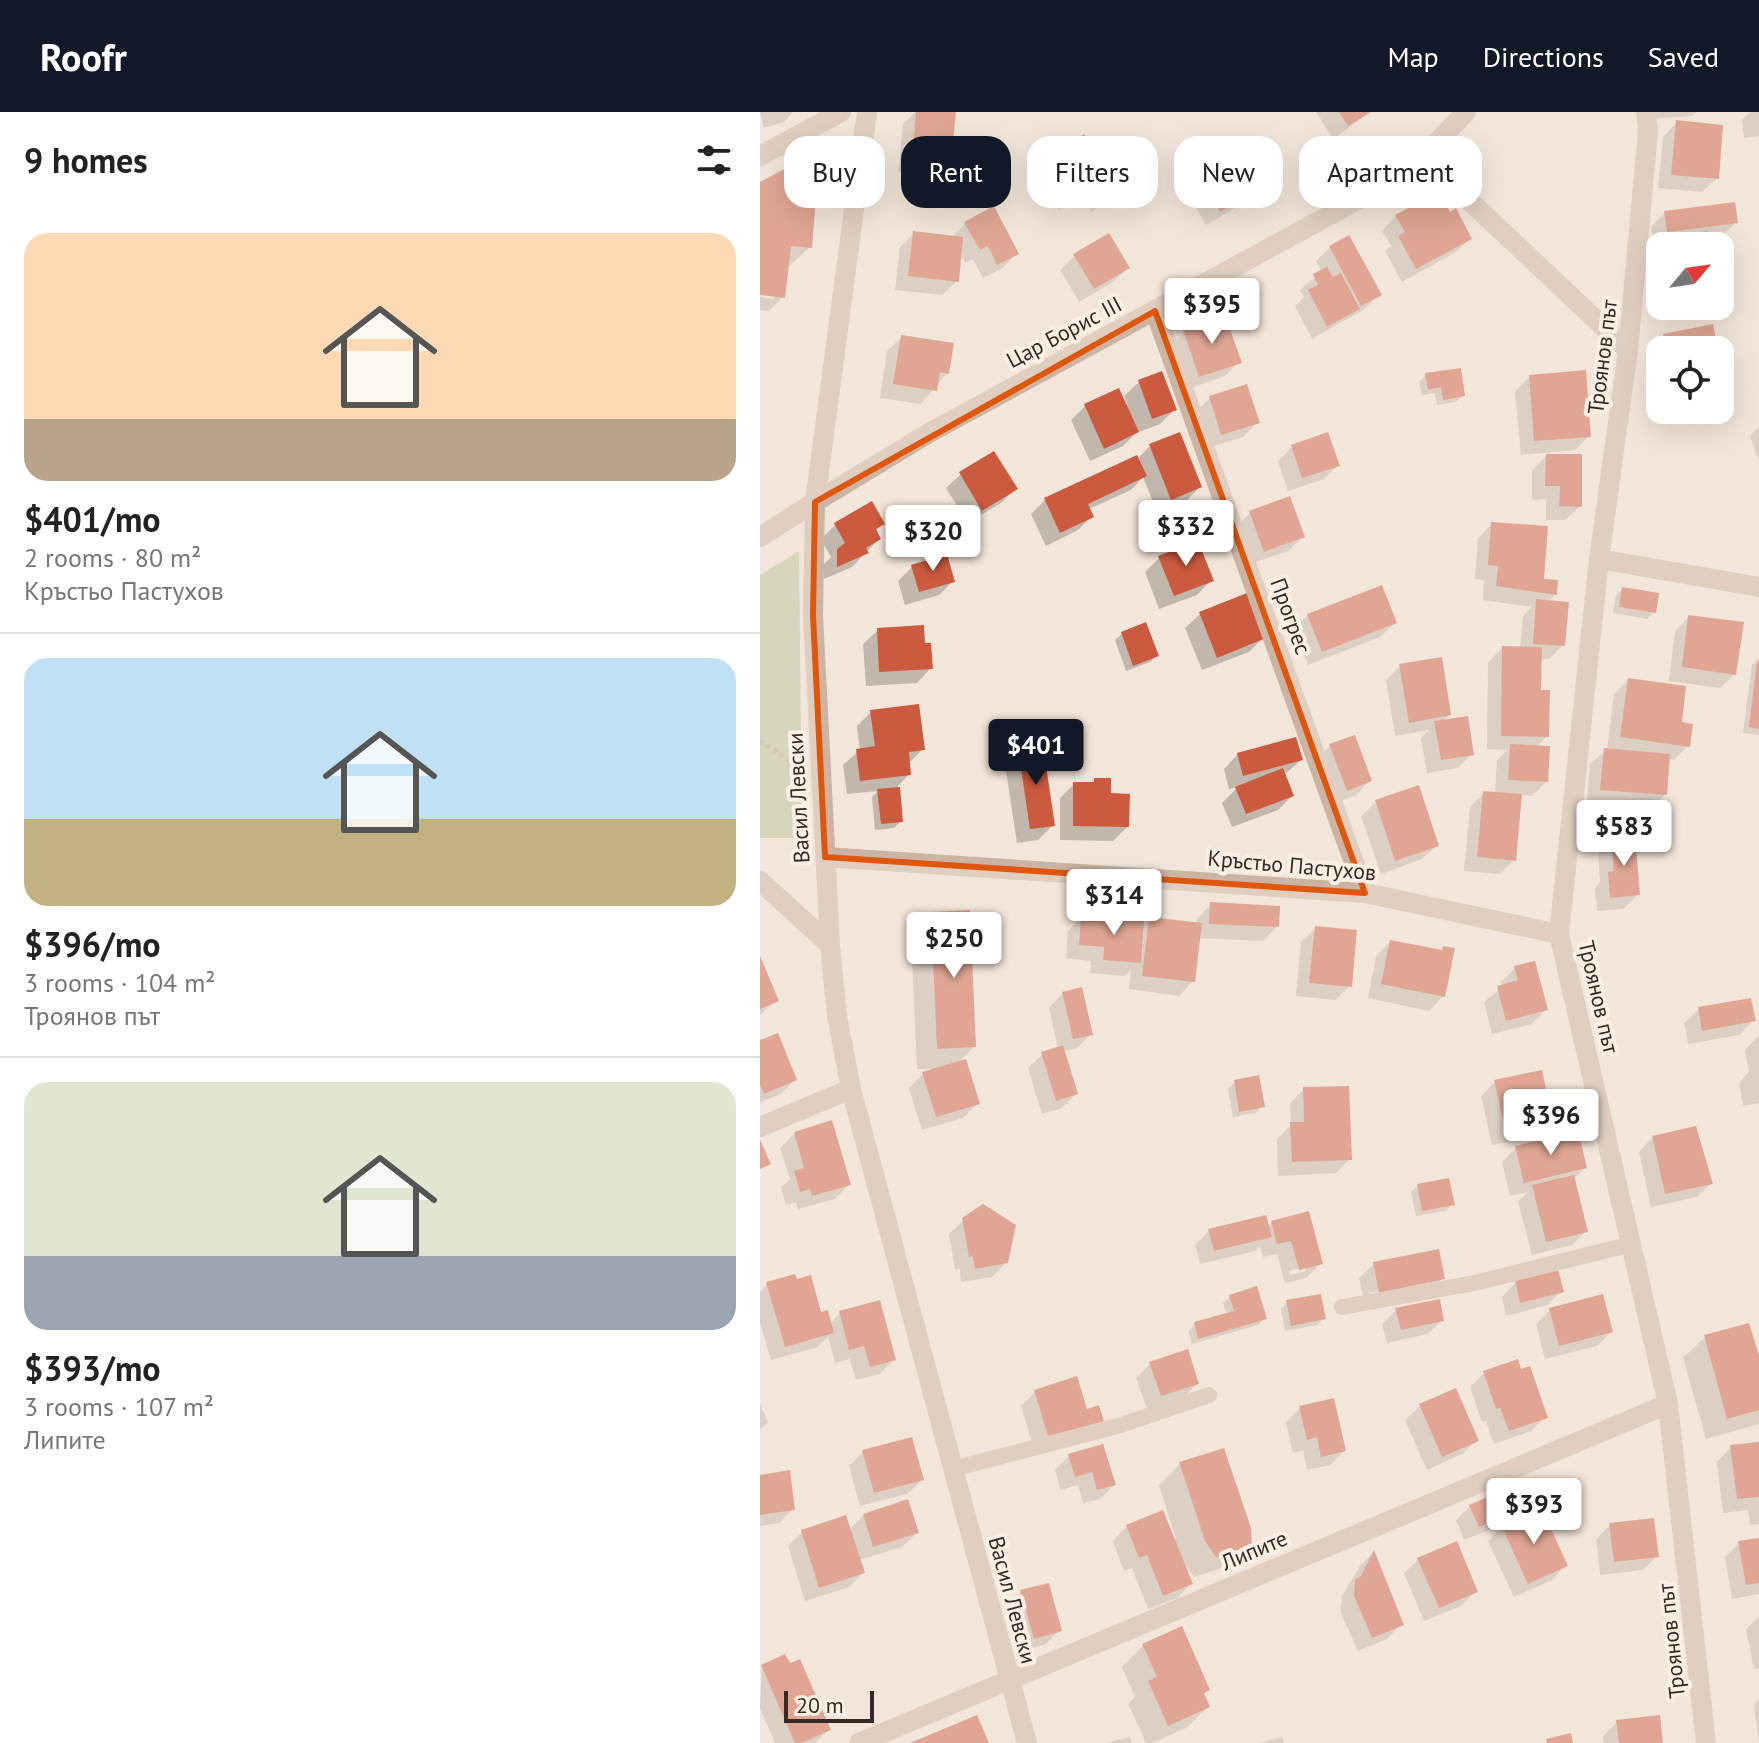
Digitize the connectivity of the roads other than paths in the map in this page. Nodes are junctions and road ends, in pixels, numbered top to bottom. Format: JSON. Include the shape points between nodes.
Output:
{"nodes":[{"id":1,"x":841,"y":112,"type":"edge"},
{"id":2,"x":867,"y":112,"type":"edge"},
{"id":3,"x":1466,"y":112,"type":"edge"},
{"id":4,"x":1646,"y":112,"type":"edge"},
{"id":5,"x":1443,"y":136,"type":"edge"},
{"id":6,"x":760,"y":156,"type":"edge"},
{"id":7,"x":1343,"y":208,"type":"edge"},
{"id":8,"x":1477,"y":208,"type":"edge"},
{"id":9,"x":1155,"y":311,"type":"junction"},
{"id":10,"x":1628,"y":350,"type":"junction"},
{"id":11,"x":815,"y":502,"type":"junction"},
{"id":12,"x":760,"y":537,"type":"edge"},
{"id":13,"x":1599,"y":559,"type":"junction"},
{"id":14,"x":1759,"y":587,"type":"edge"},
{"id":15,"x":825,"y":857,"type":"junction"},
{"id":16,"x":760,"y":881,"type":"edge"},
{"id":17,"x":1365,"y":893,"type":"junction"},
{"id":18,"x":1559,"y":934,"type":"junction"},
{"id":19,"x":830,"y":945,"type":"junction"},
{"id":20,"x":851,"y":1089,"type":"junction"},
{"id":21,"x":760,"y":1127,"type":"edge"},
{"id":22,"x":1632,"y":1244,"type":"junction"},
{"id":23,"x":1342,"y":1307,"type":"dead end"},
{"id":24,"x":1209,"y":1395,"type":"dead end"},
{"id":25,"x":1668,"y":1404,"type":"junction"},
{"id":26,"x":953,"y":1469,"type":"junction"},
{"id":27,"x":1009,"y":1678,"type":"junction"},
{"id":28,"x":859,"y":1743,"type":"edge"},
{"id":29,"x":1027,"y":1743,"type":"edge"},
{"id":30,"x":1706,"y":1743,"type":"edge"}],
"edges":[{"from":1,"to":6,"type":"street"},
{"from":2,"to":11,"type":"street","name":"Васил Левски"},
{"from":3,"to":5,"type":"street","name":"Цар Борис III"},
{"from":4,"to":10,"type":"street","name":"Троянов път"},
{"from":7,"to":9,"type":"street","name":"Цар Борис III"},
{"from":8,"to":10,"type":"street"},
{"from":9,"to":11,"type":"street","name":"Цар Борис III","via":[[929,433]]},
{"from":9,"to":17,"type":"street","name":"Прогрес"},
{"from":10,"to":13,"type":"street","name":"Троянов път"},
{"from":11,"to":12,"type":"street","name":"Цар Борис III"},
{"from":11,"to":15,"type":"street","name":"Васил Левски","via":[[813,615]]},
{"from":13,"to":14,"type":"street"},
{"from":13,"to":18,"type":"street","name":"Троянов път"},
{"from":15,"to":17,"type":"street","name":"Кръстьо Пастухов"},
{"from":15,"to":19,"type":"street","name":"Васил Левски"},
{"from":16,"to":19,"type":"street"},
{"from":17,"to":18,"type":"street","name":"Кръстьо Пастухов"},
{"from":18,"to":22,"type":"street","name":"Троянов път"},
{"from":19,"to":20,"type":"street","name":"Васил Левски"},
{"from":20,"to":21,"type":"street"},
{"from":20,"to":26,"type":"street","name":"Васил Левски"},
{"from":22,"to":23,"type":"lane","via":[[1475,1283]]},
{"from":22,"to":25,"type":"street","name":"Троянов път"},
{"from":24,"to":26,"type":"lane","via":[[1121,1425]]},
{"from":25,"to":27,"type":"street","name":"Липите"},
{"from":25,"to":30,"type":"street","name":"Троянов път"},
{"from":26,"to":27,"type":"street","name":"Васил Левски"},
{"from":27,"to":28,"type":"street","name":"Липите"},
{"from":27,"to":29,"type":"street","name":"Васил Левски"}]}
